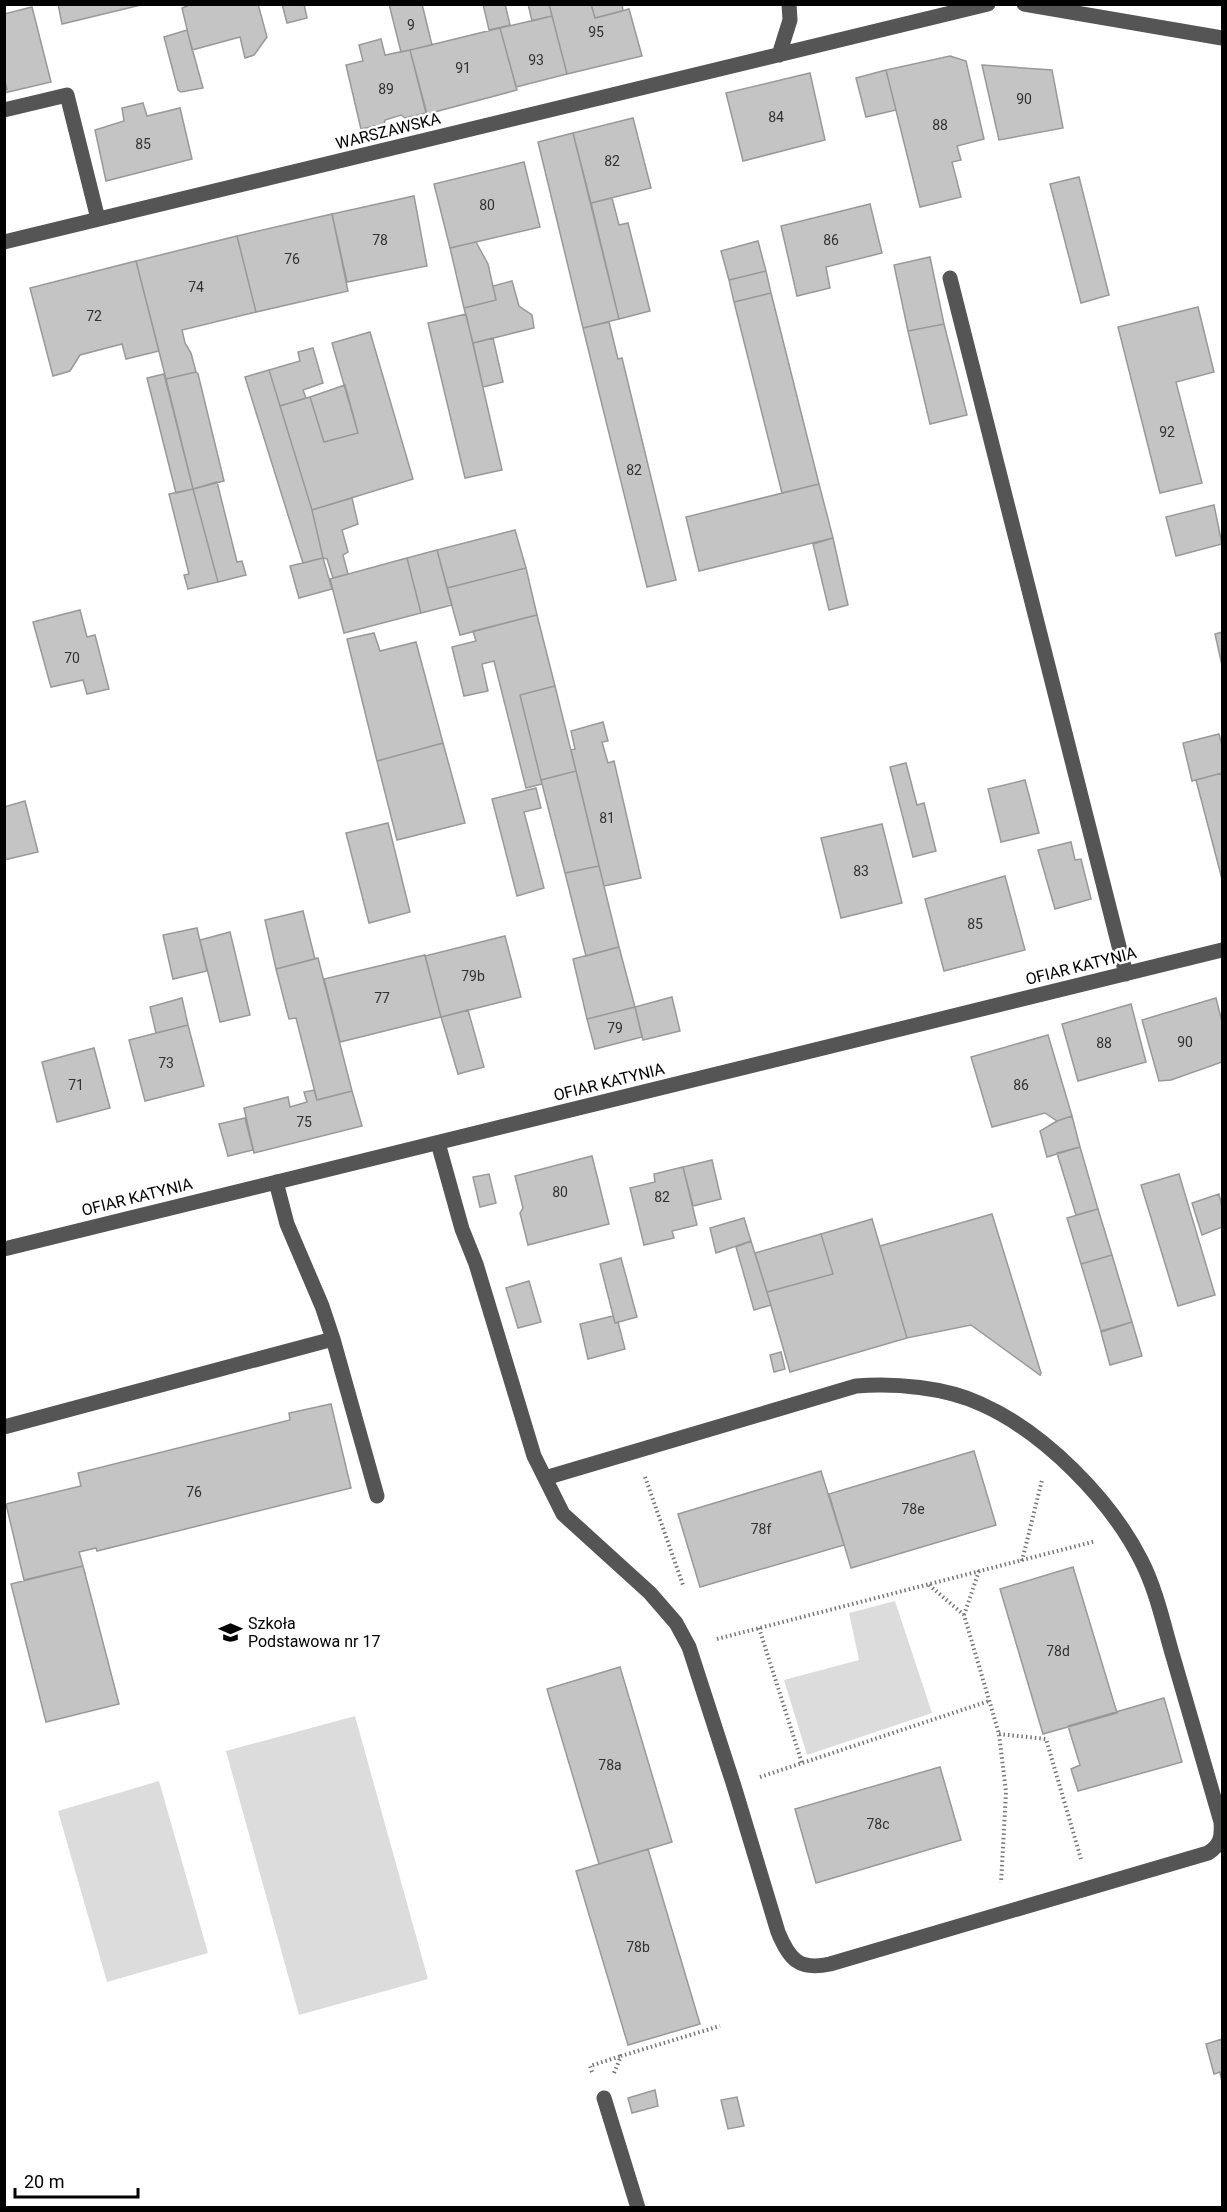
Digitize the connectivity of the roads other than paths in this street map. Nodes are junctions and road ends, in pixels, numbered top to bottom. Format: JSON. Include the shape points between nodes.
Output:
{"nodes":[{"id":1,"x":789,"y":4,"type":"edge"},
{"id":2,"x":988,"y":4,"type":"edge"},
{"id":3,"x":1024,"y":4,"type":"edge"},
{"id":4,"x":1093,"y":11,"type":"edge"},
{"id":5,"x":1222,"y":38,"type":"edge"},
{"id":6,"x":779,"y":55,"type":"junction"},
{"id":7,"x":4,"y":110,"type":"edge"},
{"id":8,"x":98,"y":219,"type":"junction"},
{"id":9,"x":4,"y":242,"type":"edge"},
{"id":10,"x":950,"y":278,"type":"dead end"},
{"id":11,"x":1222,"y":950,"type":"edge"},
{"id":12,"x":1126,"y":974,"type":"junction"},
{"id":13,"x":438,"y":1143,"type":"junction"},
{"id":14,"x":276,"y":1182,"type":"junction"},
{"id":15,"x":4,"y":1249,"type":"edge"},
{"id":16,"x":333,"y":1339,"type":"junction"},
{"id":17,"x":4,"y":1427,"type":"edge"},
{"id":18,"x":545,"y":1478,"type":"junction"},
{"id":19,"x":377,"y":1496,"type":"dead end"},
{"id":20,"x":604,"y":2098,"type":"road end"},
{"id":21,"x":638,"y":2208,"type":"edge"}],
"edges":[{"from":1,"to":6,"type":"street","via":[[790,20]]},
{"from":2,"to":6,"type":"street","name":"WARSZAWSKA"},
{"from":3,"to":4,"type":"street"},
{"from":4,"to":5,"type":"street"},
{"from":6,"to":8,"type":"street","name":"WARSZAWSKA"},
{"from":7,"to":8,"type":"street","via":[[67,95]]},
{"from":8,"to":9,"type":"street","name":"WARSZAWSKA"},
{"from":10,"to":12,"type":"street"},
{"from":11,"to":12,"type":"street","name":"OFIAR KATYNIA"},
{"from":12,"to":13,"type":"street","name":"OFIAR KATYNIA"},
{"from":13,"to":14,"type":"street","name":"OFIAR KATYNIA"},
{"from":13,"to":18,"type":"street","via":[[534,1456]]},
{"from":14,"to":15,"type":"street","name":"OFIAR KATYNIA"},
{"from":14,"to":16,"type":"street","via":[[287,1224]]},
{"from":16,"to":17,"type":"street"},
{"from":16,"to":19,"type":"street"},
{"from":18,"to":18,"type":"street","via":[[563,1514],[650,1593],[675,1623],[688,1647],[778,1932],[786,1952],[799,1964],[830,1964],[1216,1848],[1222,1832],[1218,1811],[1141,1559],[1099,1498],[1049,1449],[979,1403],[935,1391],[868,1385],[828,1393]]},
{"from":20,"to":21,"type":"street"}]}
